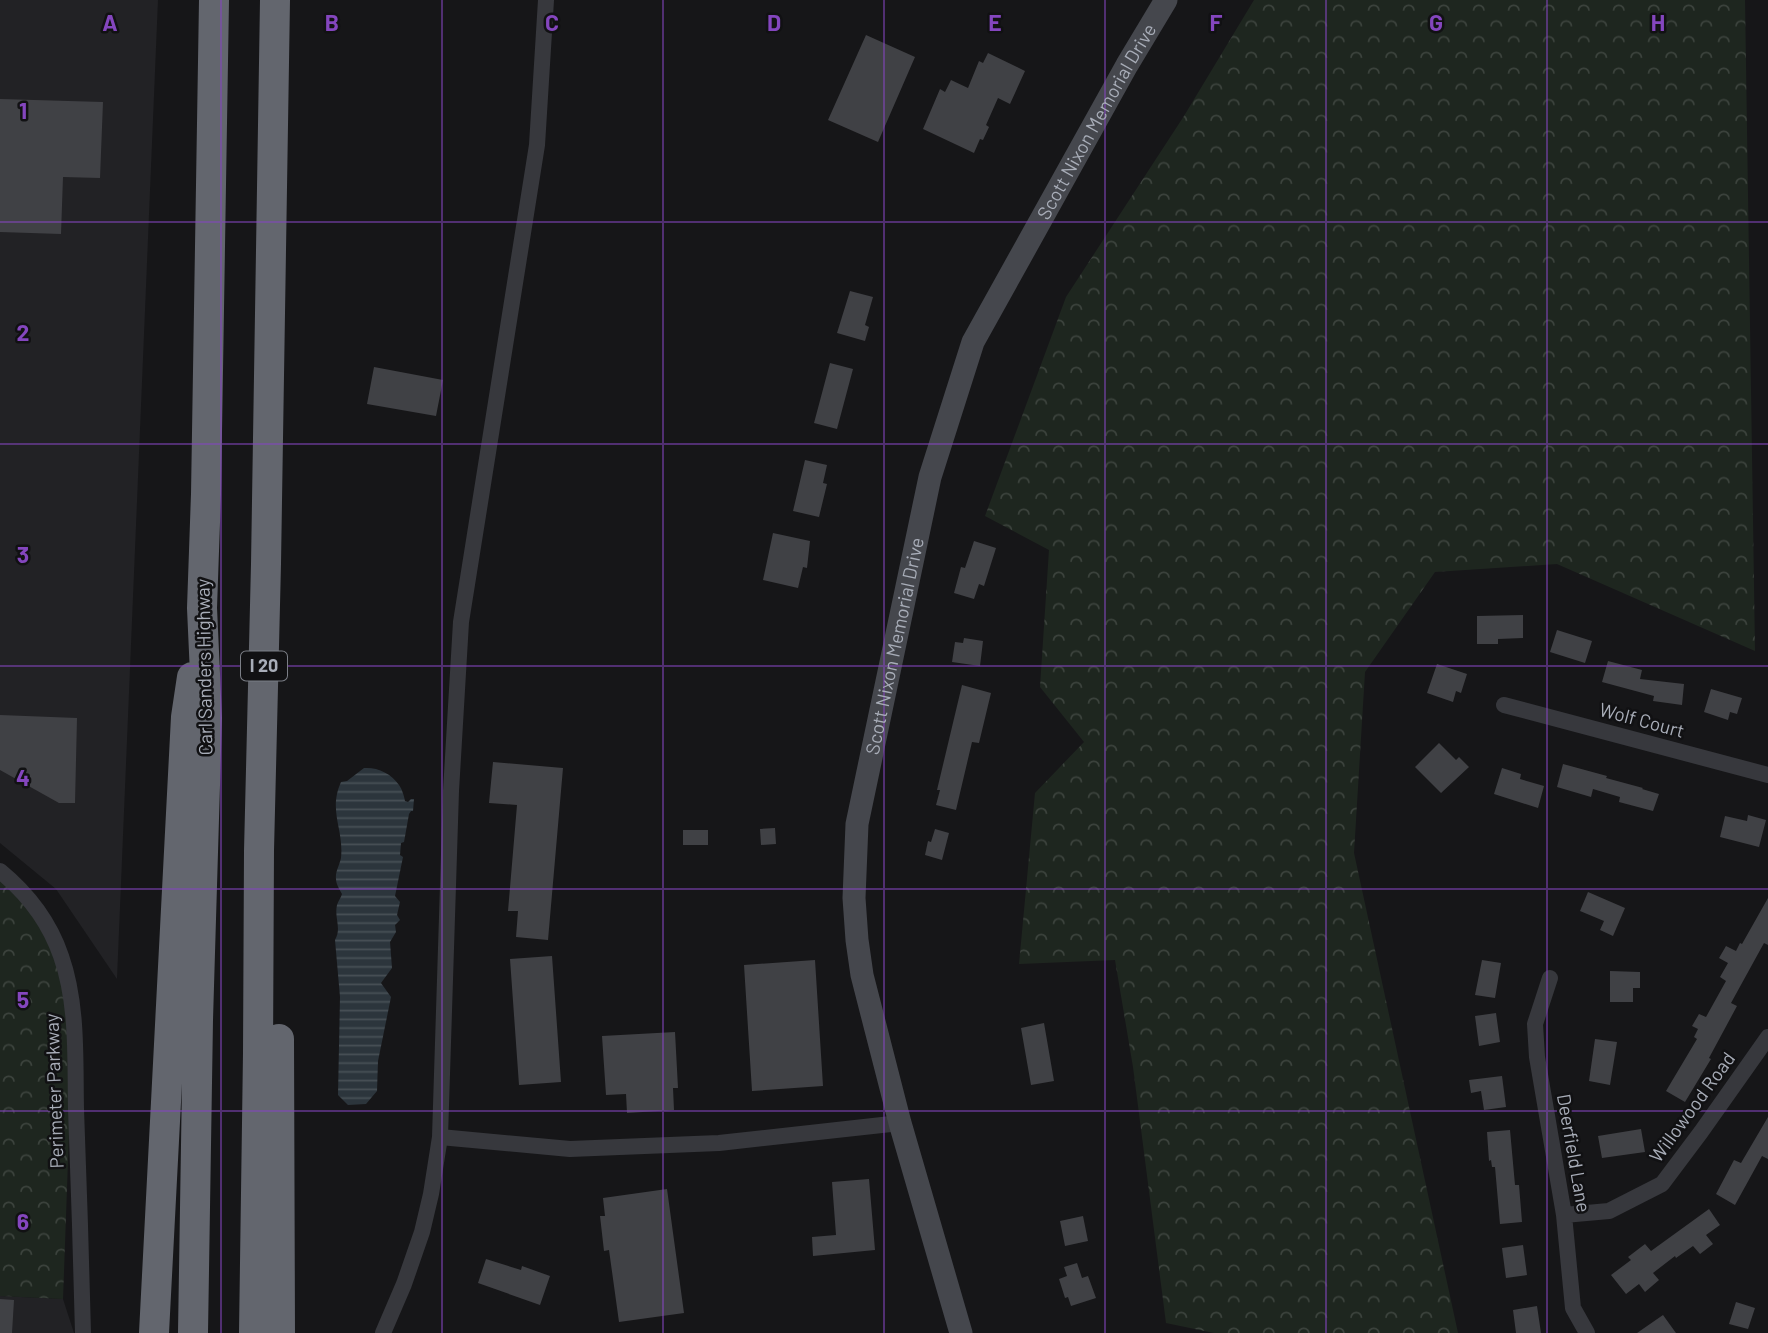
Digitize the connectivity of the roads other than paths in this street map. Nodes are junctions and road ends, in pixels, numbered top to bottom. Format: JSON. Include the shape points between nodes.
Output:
{"nodes":[{"id":1,"x":214,"y":0,"type":"edge"},
{"id":2,"x":275,"y":0,"type":"edge"},
{"id":3,"x":545,"y":0,"type":"edge"},
{"id":4,"x":1166,"y":0,"type":"edge"},
{"id":5,"x":202,"y":608,"type":"junction"},
{"id":6,"x":1504,"y":705,"type":"dead end"},
{"id":7,"x":1768,"y":775,"type":"edge"},
{"id":8,"x":259,"y":851,"type":"junction"},
{"id":9,"x":0,"y":871,"type":"edge"},
{"id":10,"x":1550,"y":978,"type":"dead end"},
{"id":11,"x":1768,"y":1037,"type":"edge"},
{"id":12,"x":900,"y":1123,"type":"junction"},
{"id":13,"x":440,"y":1137,"type":"junction"},
{"id":14,"x":1563,"y":1215,"type":"junction"},
{"id":15,"x":83,"y":1333,"type":"edge"},
{"id":16,"x":154,"y":1333,"type":"edge"},
{"id":17,"x":193,"y":1333,"type":"edge"},
{"id":18,"x":254,"y":1333,"type":"edge"},
{"id":19,"x":280,"y":1333,"type":"edge"},
{"id":20,"x":383,"y":1333,"type":"edge"},
{"id":21,"x":961,"y":1333,"type":"edge"},
{"id":22,"x":1587,"y":1333,"type":"edge"}],
"edges":[{"from":1,"to":5,"type":"highway","name":"Carl Sanders Highway"},
{"from":2,"to":8,"type":"highway","number":"I 20"},
{"from":3,"to":13,"type":"street","via":[[537,145],[461,622]]},
{"from":4,"to":12,"type":"main road","name":"Scott Nixon Memorial Drive","via":[[973,342],[930,477],[857,824],[854,898],[862,975]]},
{"from":5,"to":16,"type":"highway","via":[[186,717]]},
{"from":5,"to":17,"type":"highway","name":"Carl Sanders Highway","via":[[206,718]]},
{"from":6,"to":7,"type":"street","name":"Wolf Court"},
{"from":8,"to":18,"type":"highway","number":"I 20"},
{"from":8,"to":19,"type":"highway","via":[[278,897]]},
{"from":9,"to":15,"type":"street","name":"Perimeter Parkway","via":[[32,901],[50,928],[68,980],[75,1052]]},
{"from":10,"to":14,"type":"street","name":"Deerfield Lane","via":[[1535,1024]]},
{"from":11,"to":14,"type":"street","name":"Willowood Road","via":[[1662,1184],[1609,1211]]},
{"from":12,"to":13,"type":"street","via":[[719,1143],[570,1149]]},
{"from":12,"to":21,"type":"main road","name":"Scott Nixon Memorial Drive"},
{"from":13,"to":20,"type":"street","via":[[422,1232]]},
{"from":14,"to":22,"type":"street","name":"Deerfield Lane","via":[[1573,1308]]}]}
